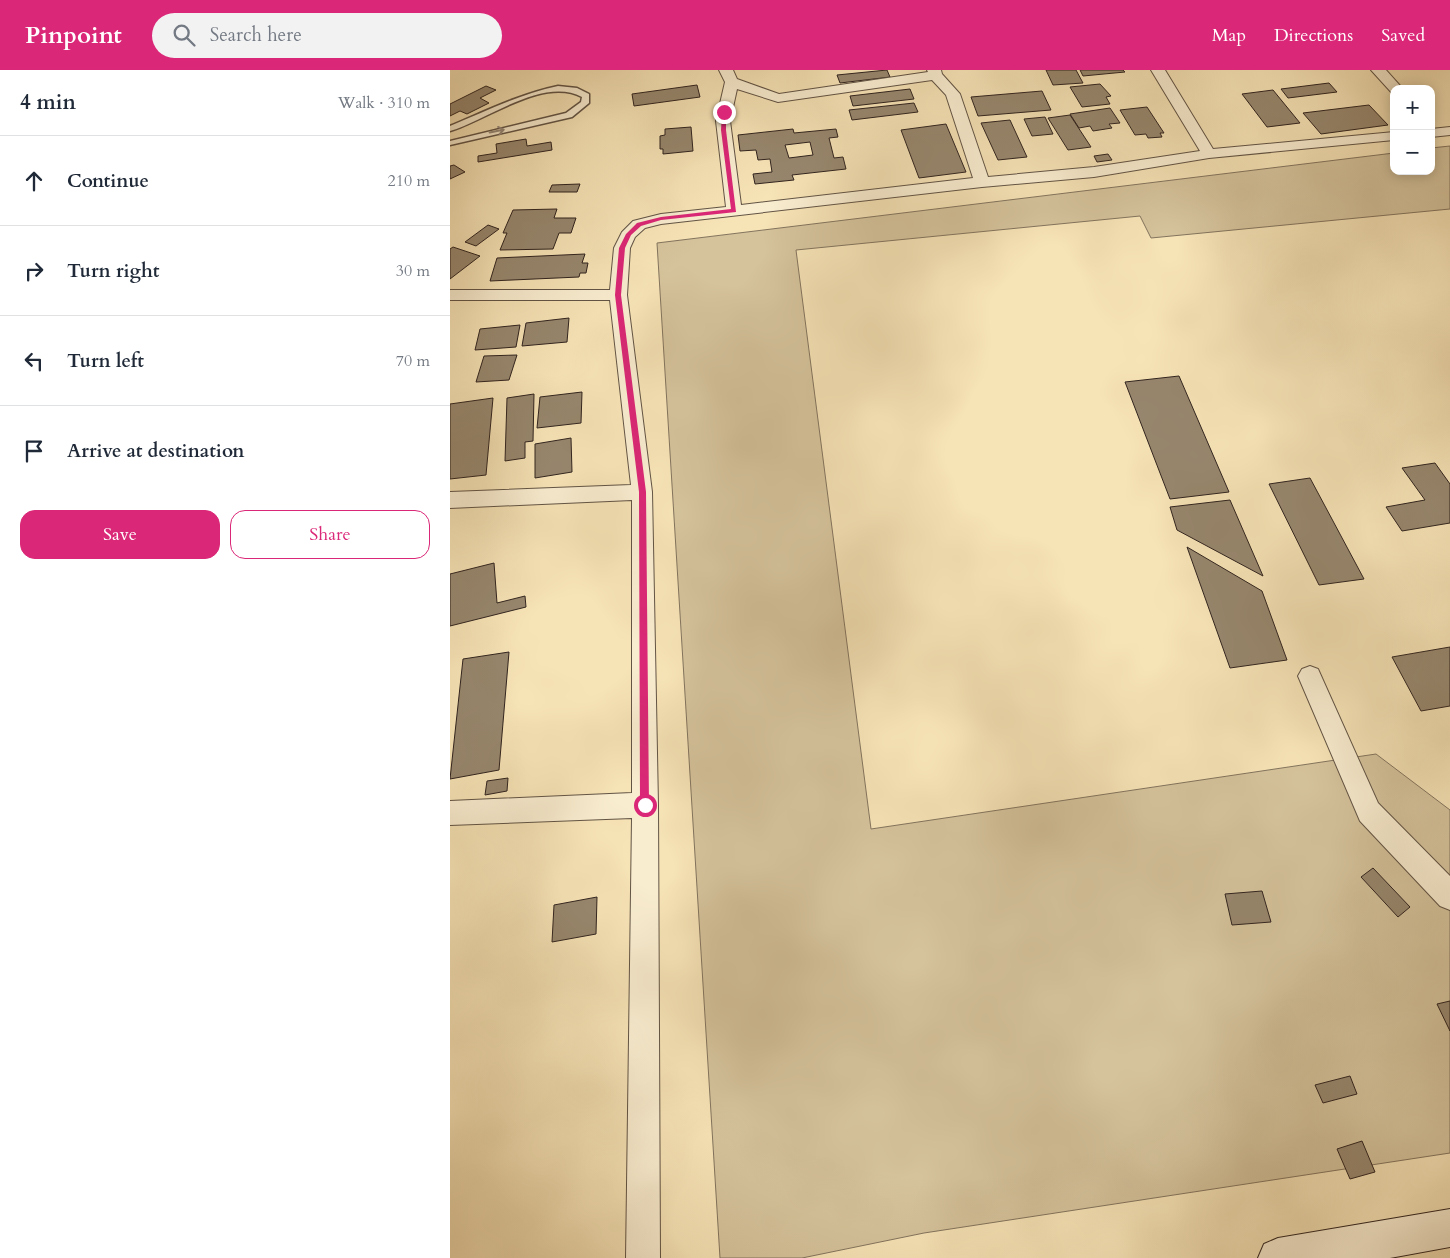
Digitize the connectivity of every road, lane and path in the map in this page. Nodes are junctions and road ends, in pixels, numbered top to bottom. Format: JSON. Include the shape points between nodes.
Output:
{"nodes":[{"id":1,"x":1158,"y":70,"type":"edge"},
{"id":2,"x":1378,"y":70,"type":"edge"},
{"id":3,"x":934,"y":73,"type":"edge"},
{"id":4,"x":729,"y":76,"type":"edge"},
{"id":5,"x":1392,"y":85,"type":"edge"},
{"id":6,"x":450,"y":129,"type":"edge"},
{"id":7,"x":1390,"y":136,"type":"edge"},
{"id":8,"x":450,"y":143,"type":"edge"},
{"id":9,"x":1209,"y":154,"type":"junction"},
{"id":10,"x":982,"y":182,"type":"junction"},
{"id":11,"x":734,"y":210,"type":"junction"},
{"id":12,"x":450,"y":295,"type":"edge"},
{"id":13,"x":618,"y":295,"type":"junction"},
{"id":14,"x":642,"y":492,"type":"junction"},
{"id":15,"x":450,"y":500,"type":"edge"},
{"id":16,"x":1310,"y":676,"type":"dead end"},
{"id":17,"x":645,"y":805,"type":"junction"},
{"id":18,"x":450,"y":813,"type":"edge"},
{"id":19,"x":1450,"y":896,"type":"edge"},
{"id":20,"x":1450,"y":1228,"type":"edge"},
{"id":21,"x":643,"y":1258,"type":"edge"},
{"id":22,"x":1278,"y":1258,"type":"edge"}],
"edges":[{"from":1,"to":9,"type":"street"},
{"from":2,"to":5,"type":"street"},
{"from":3,"to":4,"type":"street","via":[[778,98]]},
{"from":3,"to":10,"type":"street","via":[[953,94]]},
{"from":4,"to":11,"type":"street","via":[[722,121]]},
{"from":8,"to":6,"type":"lane","one_way":true,"via":[[568,115],[586,103],[586,96],[581,90],[571,88],[544,91]]},
{"from":7,"to":9,"type":"street"},
{"from":9,"to":10,"type":"street","via":[[1102,171]]},
{"from":10,"to":11,"type":"street"},
{"from":11,"to":13,"type":"street","via":[[639,224],[628,235],[622,248]]},
{"from":12,"to":13,"type":"street"},
{"from":13,"to":14,"type":"street"},
{"from":14,"to":15,"type":"street"},
{"from":14,"to":17,"type":"street"},
{"from":16,"to":19,"type":"street","via":[[1369,812]]},
{"from":17,"to":18,"type":"street"},
{"from":17,"to":21,"type":"street"},
{"from":20,"to":22,"type":"street"}]}
